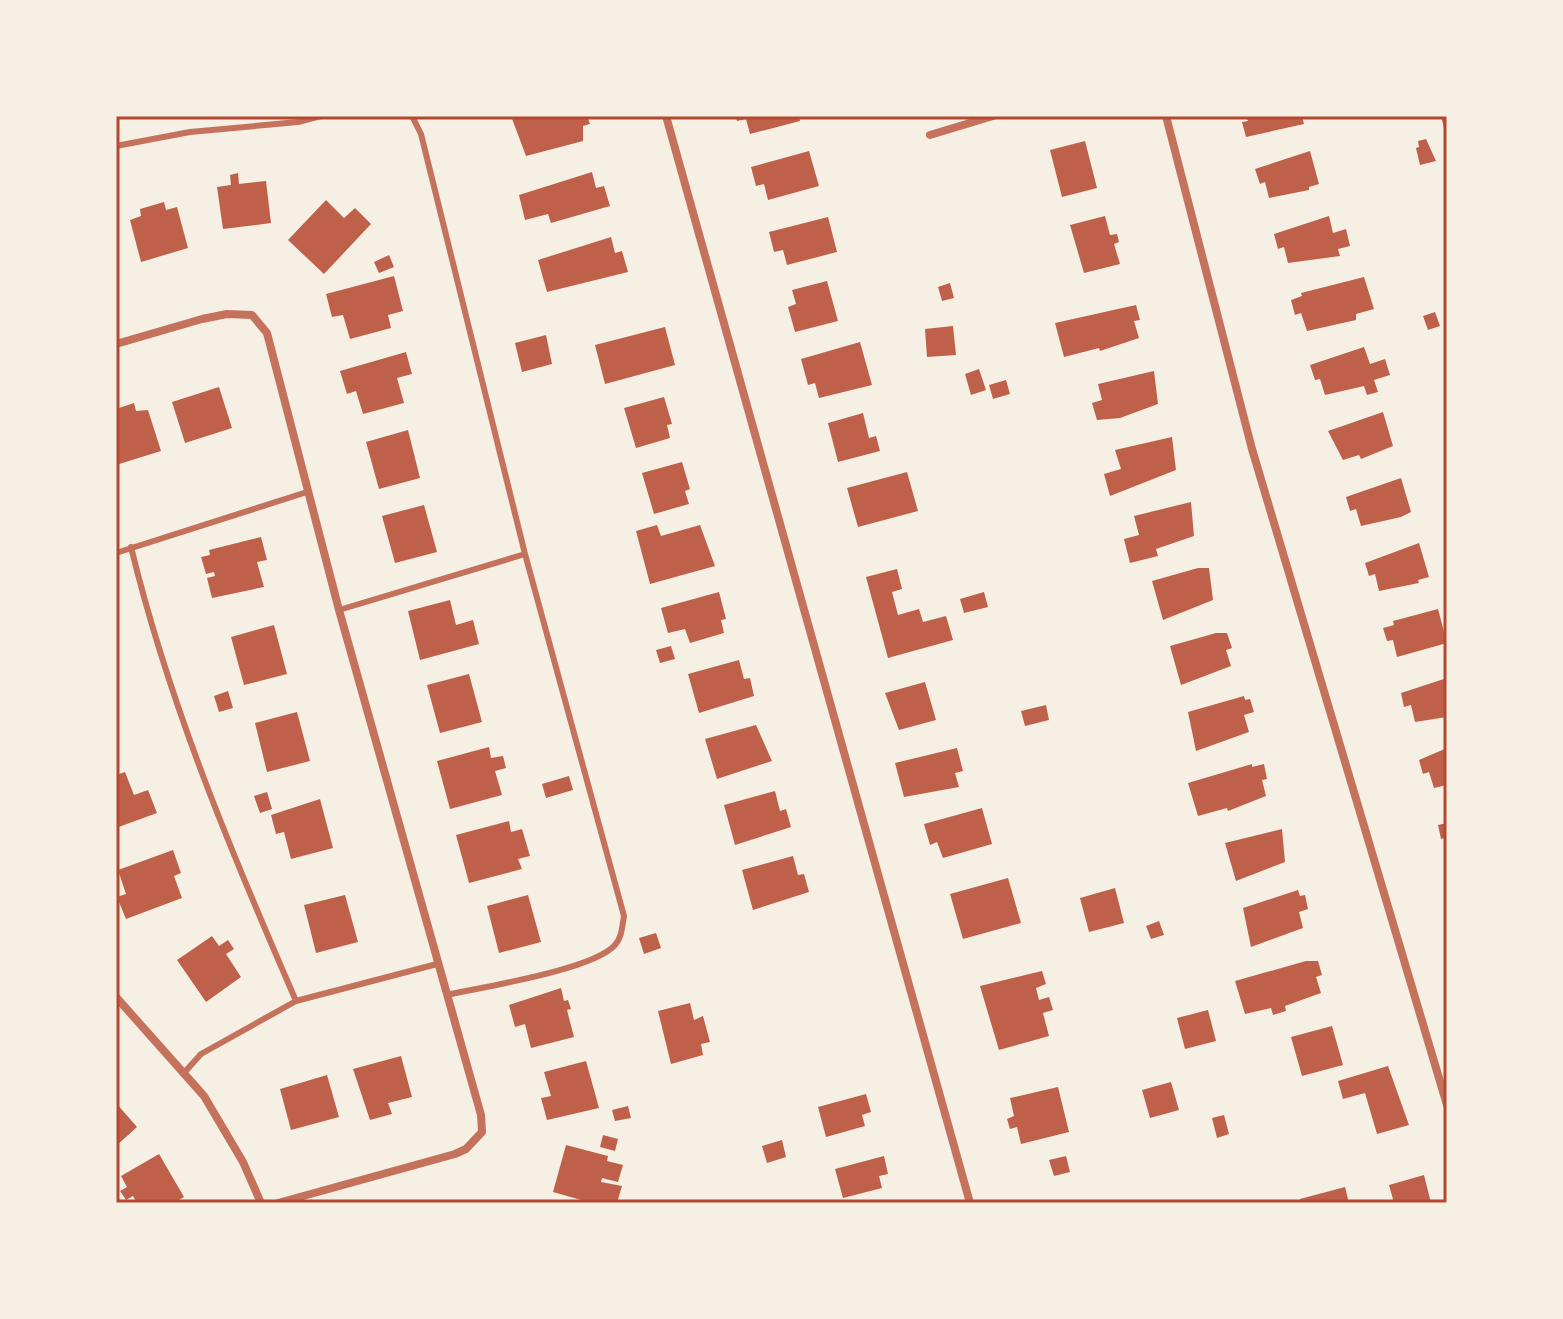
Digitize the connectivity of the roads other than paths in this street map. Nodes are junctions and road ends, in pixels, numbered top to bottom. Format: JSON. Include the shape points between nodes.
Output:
{"nodes":[{"id":1,"x":321,"y":116,"type":"edge"},
{"id":2,"x":412,"y":116,"type":"edge"},
{"id":3,"x":666,"y":116,"type":"edge"},
{"id":4,"x":993,"y":116,"type":"edge"},
{"id":5,"x":1166,"y":116,"type":"edge"},
{"id":6,"x":930,"y":135,"type":"dead end"},
{"id":7,"x":116,"y":146,"type":"edge"},
{"id":8,"x":116,"y":344,"type":"edge"},
{"id":9,"x":307,"y":492,"type":"junction"},
{"id":10,"x":131,"y":547,"type":"junction"},
{"id":11,"x":116,"y":553,"type":"edge"},
{"id":12,"x":525,"y":554,"type":"junction"},
{"id":13,"x":339,"y":610,"type":"junction"},
{"id":14,"x":437,"y":964,"type":"junction"},
{"id":15,"x":445,"y":996,"type":"junction"},
{"id":16,"x":116,"y":997,"type":"edge"},
{"id":17,"x":296,"y":1001,"type":"junction"},
{"id":18,"x":183,"y":1074,"type":"junction"},
{"id":19,"x":1447,"y":1105,"type":"edge"},
{"id":20,"x":261,"y":1203,"type":"edge"},
{"id":21,"x":278,"y":1203,"type":"edge"},
{"id":22,"x":970,"y":1203,"type":"edge"}],
"edges":[{"from":1,"to":7,"type":"lane"},
{"from":2,"to":12,"type":"lane","via":[[421,134]]},
{"from":3,"to":22,"type":"street"},
{"from":4,"to":6,"type":"street"},
{"from":5,"to":19,"type":"street","via":[[1252,449]]},
{"from":8,"to":9,"type":"street","via":[[202,319],[252,315],[267,333],[279,368]]},
{"from":9,"to":10,"type":"lane"},
{"from":9,"to":13,"type":"street"},
{"from":10,"to":11,"type":"lane"},
{"from":10,"to":17,"type":"lane","via":[[228,848]]},
{"from":12,"to":13,"type":"lane"},
{"from":12,"to":15,"type":"lane","via":[[619,895],[621,936],[600,956]]},
{"from":13,"to":14,"type":"street"},
{"from":14,"to":15,"type":"street"},
{"from":14,"to":17,"type":"lane"},
{"from":15,"to":21,"type":"street","via":[[481,1115],[482,1132],[475,1141],[443,1159]]},
{"from":16,"to":18,"type":"street"},
{"from":17,"to":18,"type":"lane","via":[[201,1054]]},
{"from":18,"to":20,"type":"street","via":[[221,1122]]}]}
